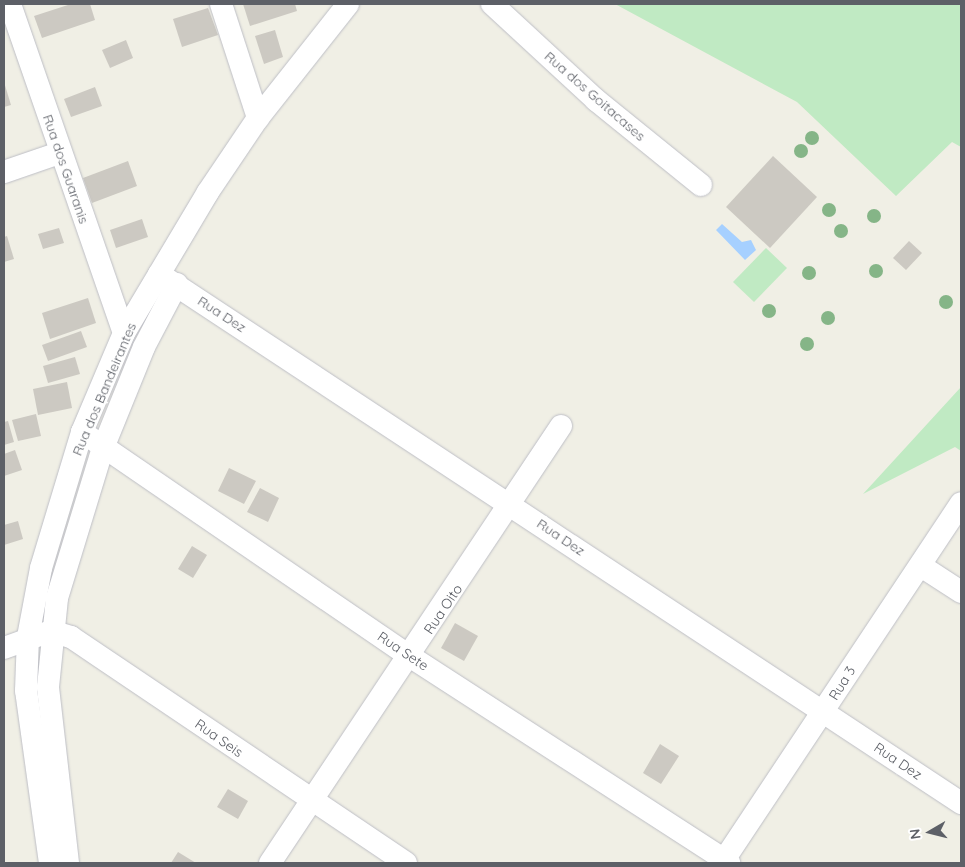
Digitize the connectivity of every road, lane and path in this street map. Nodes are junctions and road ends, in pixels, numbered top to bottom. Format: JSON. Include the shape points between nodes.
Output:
{"nodes":[{"id":1,"x":10,"y":4,"type":"edge"},
{"id":2,"x":221,"y":4,"type":"edge"},
{"id":3,"x":348,"y":4,"type":"edge"},
{"id":4,"x":492,"y":4,"type":"edge"},
{"id":5,"x":258,"y":118,"type":"junction"},
{"id":6,"x":59,"y":153,"type":"junction"},
{"id":7,"x":4,"y":172,"type":"edge"},
{"id":8,"x":701,"y":185,"type":"dead end"},
{"id":9,"x":168,"y":279,"type":"junction"},
{"id":10,"x":124,"y":333,"type":"junction"},
{"id":11,"x":561,"y":426,"type":"dead end"},
{"id":12,"x":82,"y":432,"type":"junction"},
{"id":13,"x":103,"y":448,"type":"junction"},
{"id":14,"x":961,"y":503,"type":"edge"},
{"id":15,"x":512,"y":504,"type":"junction"},
{"id":16,"x":921,"y":566,"type":"junction"},
{"id":17,"x":961,"y":592,"type":"edge"},
{"id":18,"x":51,"y":631,"type":"junction"},
{"id":19,"x":11,"y":640,"type":"edge"},
{"id":20,"x":411,"y":657,"type":"junction"},
{"id":21,"x":824,"y":711,"type":"junction"},
{"id":22,"x":311,"y":802,"type":"junction"},
{"id":23,"x":961,"y":803,"type":"edge"},
{"id":24,"x":62,"y":857,"type":"edge"},
{"id":25,"x":725,"y":862,"type":"edge"},
{"id":26,"x":270,"y":863,"type":"edge"},
{"id":27,"x":406,"y":863,"type":"edge"}],
"edges":[{"from":1,"to":6,"type":"street","name":"Rua dos Guaranis"},
{"from":2,"to":5,"type":"street"},
{"from":3,"to":5,"type":"street","name":"Rua dos Bandeirantes"},
{"from":4,"to":8,"type":"street","name":"Rua dos Goitacases","via":[[596,100]]},
{"from":5,"to":9,"type":"street","name":"Rua dos Bandeirantes"},
{"from":6,"to":7,"type":"street"},
{"from":6,"to":10,"type":"street","name":"Rua dos Guaranis"},
{"from":9,"to":10,"type":"street","name":"Rua dos Bandeirantes"},
{"from":9,"to":13,"type":"street","name":"Rua dos Bandeirantes"},
{"from":9,"to":15,"type":"street","name":"Rua Dez"},
{"from":10,"to":12,"type":"street","name":"Rua dos Bandeirantes"},
{"from":11,"to":15,"type":"street","name":"Rua Oito"},
{"from":12,"to":13,"type":"street","name":"Rua Sete"},
{"from":12,"to":19,"type":"street","name":"Rua dos Bandeirantes","via":[[40,568]]},
{"from":13,"to":18,"type":"street","name":"Rua dos Bandeirantes"},
{"from":13,"to":20,"type":"street","name":"Rua Sete"},
{"from":14,"to":16,"type":"street","name":"Rua 3"},
{"from":15,"to":20,"type":"street","name":"Rua Oito"},
{"from":15,"to":21,"type":"street","name":"Rua Dez"},
{"from":16,"to":17,"type":"street"},
{"from":16,"to":21,"type":"street","name":"Rua 3"},
{"from":18,"to":19,"type":"street"},
{"from":18,"to":22,"type":"street","name":"Rua Seis","via":[[87,647]]},
{"from":18,"to":24,"type":"street","name":"Rua dos Bandeirantes","via":[[48,687]]},
{"from":19,"to":24,"type":"street","name":"Rua dos Bandeirantes","via":[[26,691]]},
{"from":20,"to":22,"type":"street","name":"Rua Oito"},
{"from":20,"to":25,"type":"street","name":"Rua Sete"},
{"from":21,"to":23,"type":"street","name":"Rua Dez"},
{"from":21,"to":25,"type":"street","name":"Rua 3"},
{"from":22,"to":26,"type":"street","name":"Rua Oito"},
{"from":22,"to":27,"type":"street","name":"Rua Seis"}]}
